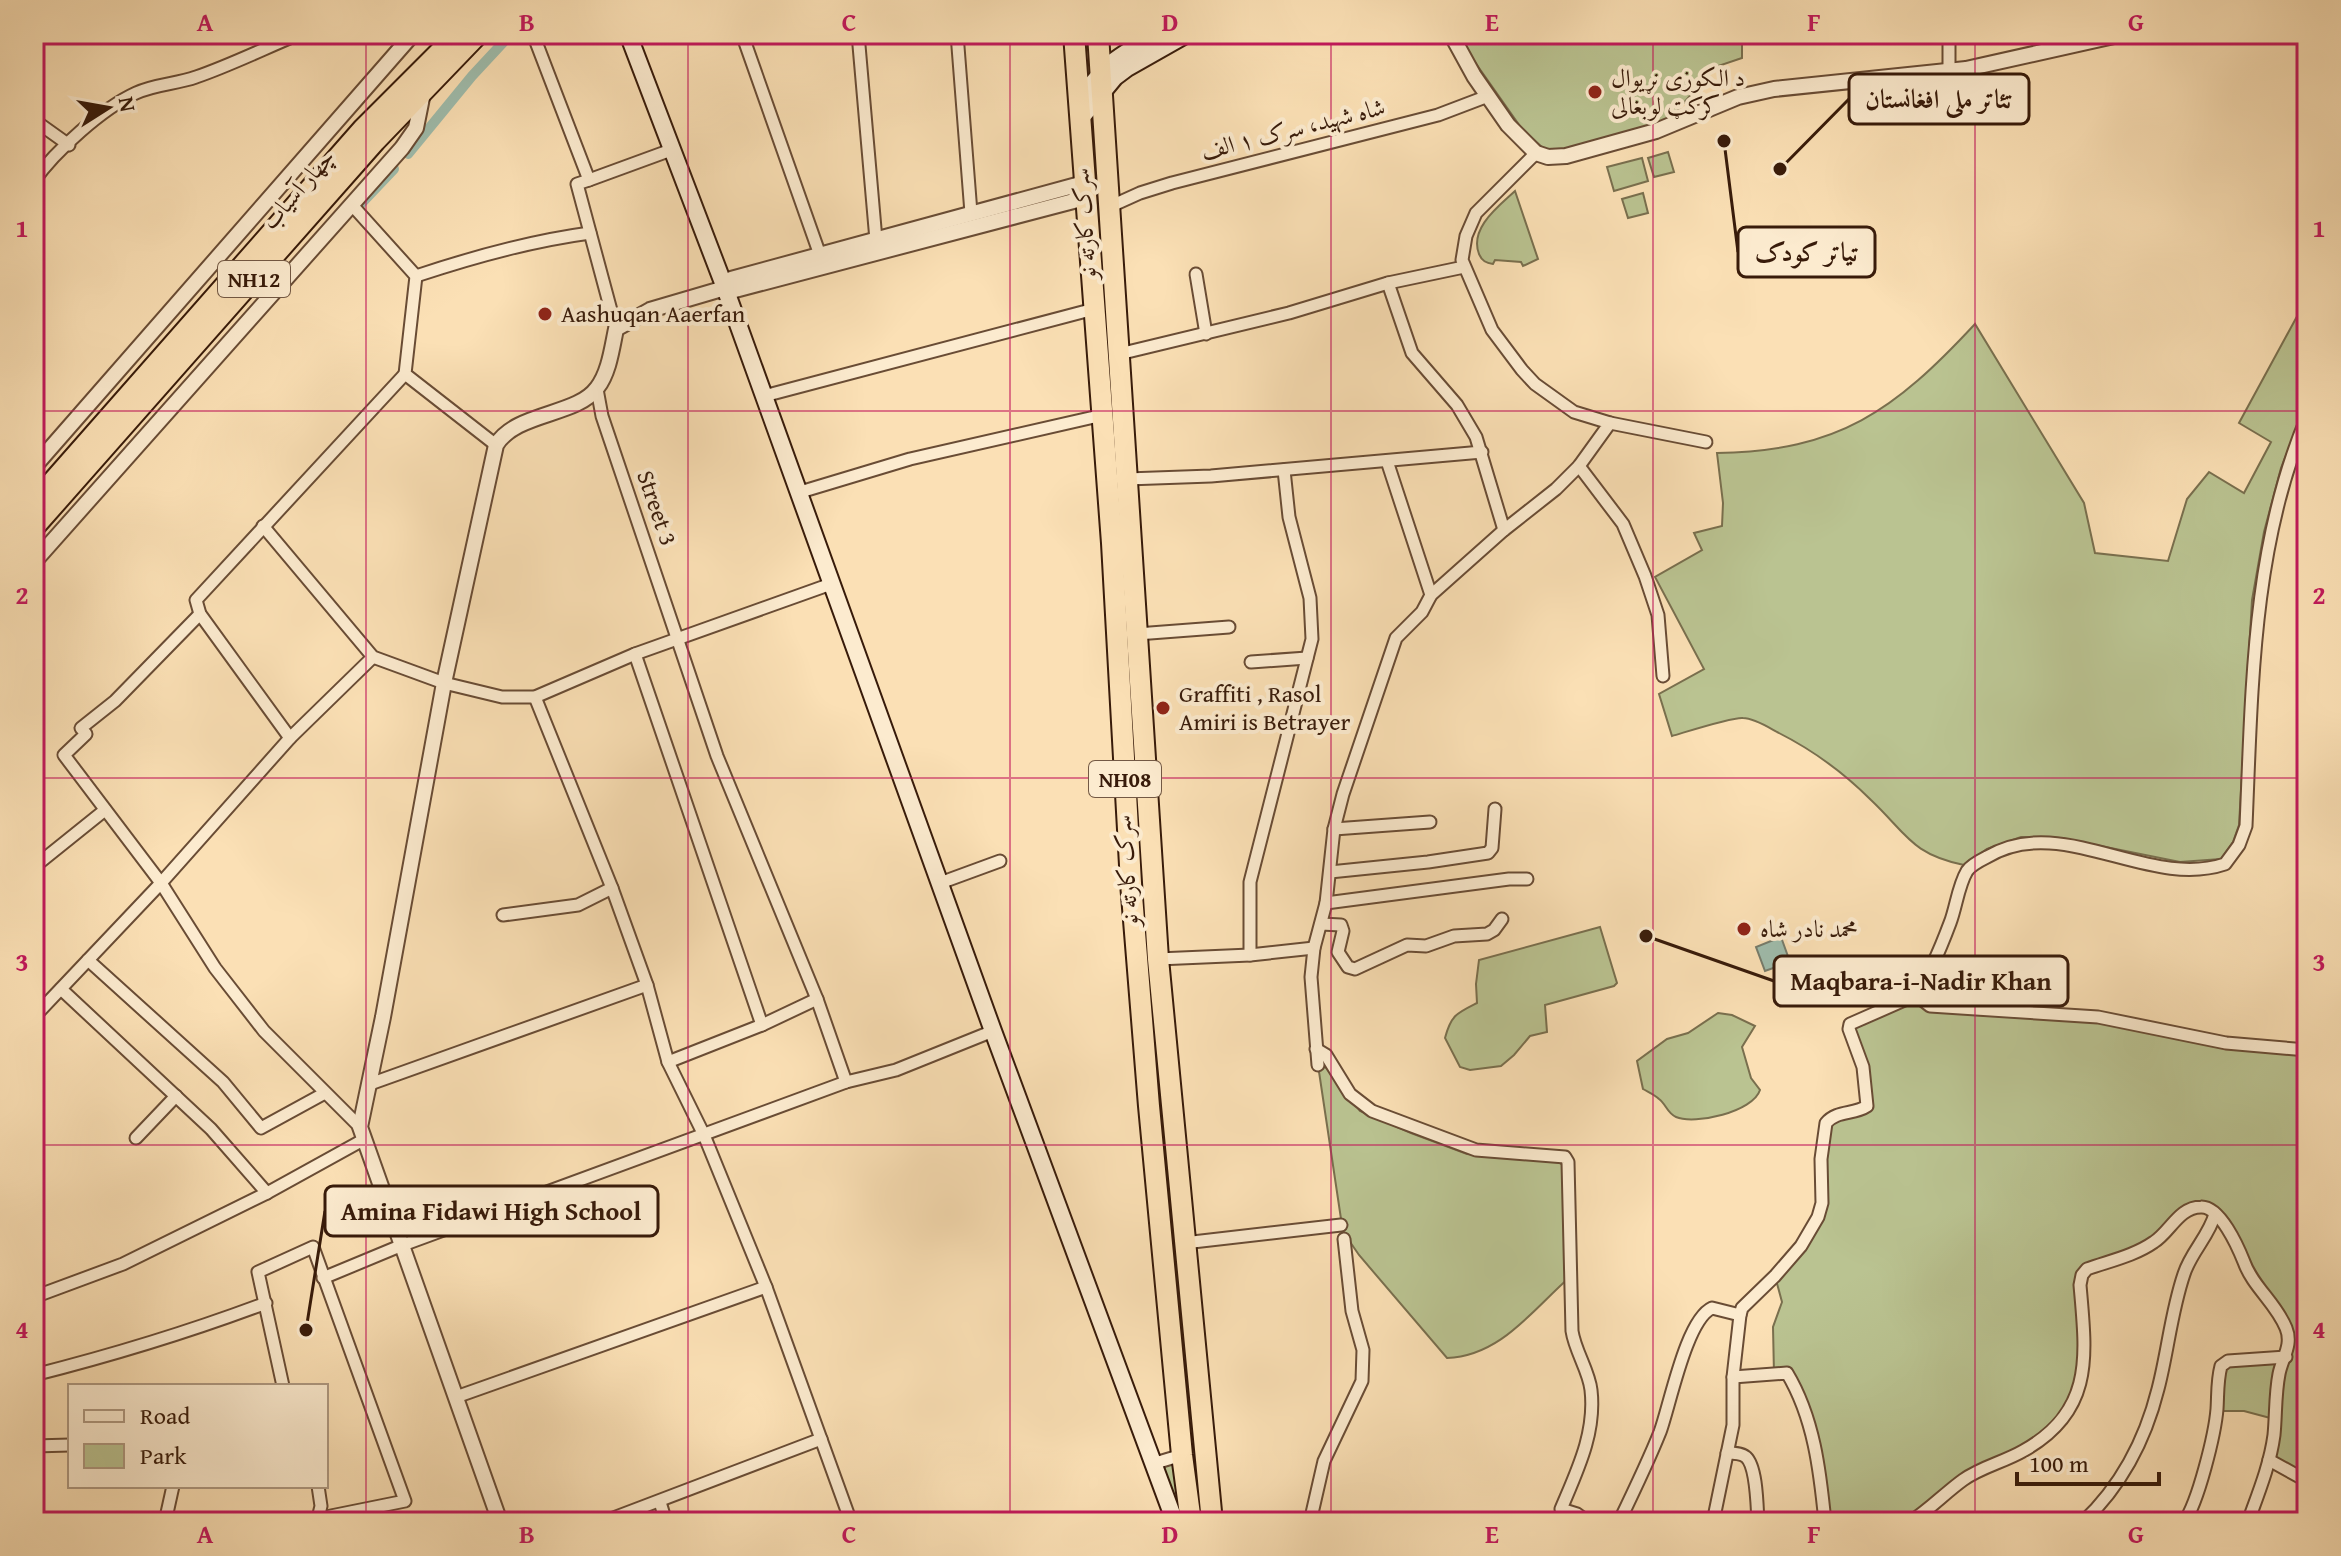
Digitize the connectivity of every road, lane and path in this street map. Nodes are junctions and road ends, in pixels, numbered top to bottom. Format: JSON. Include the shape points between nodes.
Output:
{"nodes":[{"id":1,"x":299,"y":34,"type":"edge"},
{"id":2,"x":413,"y":34,"type":"edge"},
{"id":3,"x":458,"y":34,"type":"edge"},
{"id":4,"x":478,"y":34,"type":"edge"},
{"id":5,"x":533,"y":34,"type":"edge"},
{"id":6,"x":628,"y":34,"type":"edge"},
{"id":7,"x":742,"y":34,"type":"edge"},
{"id":8,"x":858,"y":34,"type":"edge"},
{"id":9,"x":957,"y":34,"type":"edge"},
{"id":10,"x":1074,"y":34,"type":"edge"},
{"id":11,"x":1098,"y":34,"type":"edge"},
{"id":12,"x":1158,"y":34,"type":"edge"},
{"id":13,"x":1187,"y":34,"type":"edge"},
{"id":14,"x":1451,"y":34,"type":"edge"},
{"id":15,"x":1949,"y":34,"type":"edge"},
{"id":16,"x":2123,"y":34,"type":"edge"},
{"id":17,"x":1949,"y":70,"type":"junction"},
{"id":18,"x":1100,"y":71,"type":"junction"},
{"id":19,"x":424,"y":89,"type":"junction"},
{"id":20,"x":1102,"y":96,"type":"junction"},
{"id":21,"x":1488,"y":96,"type":"junction"},
{"id":22,"x":1080,"y":109,"type":"junction"},
{"id":23,"x":34,"y":120,"type":"edge"},
{"id":24,"x":69,"y":145,"type":"junction"},
{"id":25,"x":671,"y":150,"type":"junction"},
{"id":26,"x":1536,"y":153,"type":"junction"},
{"id":27,"x":589,"y":180,"type":"junction"},
{"id":28,"x":34,"y":181,"type":"edge"},
{"id":29,"x":1085,"y":190,"type":"junction"},
{"id":30,"x":353,"y":207,"type":"junction"},
{"id":31,"x":1109,"y":207,"type":"junction"},
{"id":32,"x":971,"y":213,"type":"junction"},
{"id":33,"x":590,"y":233,"type":"junction"},
{"id":34,"x":876,"y":240,"type":"junction"},
{"id":35,"x":820,"y":255,"type":"junction"},
{"id":36,"x":1464,"y":267,"type":"junction"},
{"id":37,"x":1196,"y":274,"type":"dead end"},
{"id":38,"x":416,"y":276,"type":"junction"},
{"id":39,"x":1388,"y":283,"type":"junction"},
{"id":40,"x":725,"y":288,"type":"junction"},
{"id":41,"x":1094,"y":309,"type":"junction"},
{"id":42,"x":616,"y":329,"type":"junction"},
{"id":43,"x":1206,"y":334,"type":"junction"},
{"id":44,"x":1119,"y":354,"type":"junction"},
{"id":45,"x":405,"y":374,"type":"junction"},
{"id":46,"x":597,"y":389,"type":"junction"},
{"id":47,"x":142,"y":392,"type":"junction"},
{"id":48,"x":764,"y":396,"type":"junction"},
{"id":49,"x":1103,"y":415,"type":"junction"},
{"id":50,"x":2307,"y":417,"type":"edge"},
{"id":51,"x":1610,"y":423,"type":"junction"},
{"id":52,"x":1706,"y":442,"type":"dead end"},
{"id":53,"x":496,"y":445,"type":"junction"},
{"id":54,"x":1482,"y":452,"type":"junction"},
{"id":55,"x":1387,"y":461,"type":"junction"},
{"id":56,"x":1579,"y":466,"type":"junction"},
{"id":57,"x":34,"y":467,"type":"edge"},
{"id":58,"x":1284,"y":470,"type":"junction"},
{"id":59,"x":1127,"y":479,"type":"junction"},
{"id":60,"x":797,"y":493,"type":"junction"},
{"id":61,"x":34,"y":503,"type":"edge"},
{"id":62,"x":263,"y":526,"type":"junction"},
{"id":63,"x":34,"y":527,"type":"edge"},
{"id":64,"x":1504,"y":530,"type":"junction"},
{"id":65,"x":34,"y":562,"type":"edge"},
{"id":66,"x":831,"y":584,"type":"junction"},
{"id":67,"x":1431,"y":595,"type":"junction"},
{"id":68,"x":200,"y":614,"type":"junction"},
{"id":69,"x":1229,"y":627,"type":"dead end"},
{"id":70,"x":1137,"y":634,"type":"junction"},
{"id":71,"x":677,"y":641,"type":"junction"},
{"id":72,"x":635,"y":654,"type":"junction"},
{"id":73,"x":373,"y":657,"type":"junction"},
{"id":74,"x":1307,"y":658,"type":"junction"},
{"id":75,"x":1251,"y":662,"type":"dead end"},
{"id":76,"x":1663,"y":676,"type":"dead end"},
{"id":77,"x":444,"y":683,"type":"junction"},
{"id":78,"x":535,"y":697,"type":"junction"},
{"id":79,"x":290,"y":738,"type":"junction"},
{"id":80,"x":1495,"y":809,"type":"dead end"},
{"id":81,"x":105,"y":810,"type":"junction"},
{"id":82,"x":1430,"y":822,"type":"dead end"},
{"id":83,"x":1334,"y":829,"type":"junction"},
{"id":84,"x":1000,"y":861,"type":"dead end"},
{"id":85,"x":34,"y":867,"type":"edge"},
{"id":86,"x":1330,"y":872,"type":"junction"},
{"id":87,"x":1527,"y":879,"type":"dead end"},
{"id":88,"x":161,"y":883,"type":"junction"},
{"id":89,"x":940,"y":883,"type":"junction"},
{"id":90,"x":612,"y":888,"type":"junction"},
{"id":91,"x":1326,"y":903,"type":"junction"},
{"id":92,"x":503,"y":915,"type":"dead end"},
{"id":93,"x":1502,"y":919,"type":"dead end"},
{"id":94,"x":1321,"y":924,"type":"junction"},
{"id":95,"x":1314,"y":948,"type":"junction"},
{"id":96,"x":1250,"y":955,"type":"junction"},
{"id":97,"x":1158,"y":959,"type":"junction"},
{"id":98,"x":88,"y":960,"type":"junction"},
{"id":99,"x":647,"y":985,"type":"junction"},
{"id":100,"x":61,"y":989,"type":"junction"},
{"id":101,"x":1916,"y":995,"type":"junction"},
{"id":102,"x":817,"y":999,"type":"junction"},
{"id":103,"x":34,"y":1017,"type":"edge"},
{"id":104,"x":762,"y":1025,"type":"junction"},
{"id":105,"x":993,"y":1031,"type":"junction"},
{"id":106,"x":1316,"y":1049,"type":"junction"},
{"id":107,"x":2307,"y":1050,"type":"edge"},
{"id":108,"x":668,"y":1062,"type":"junction"},
{"id":109,"x":1318,"y":1065,"type":"dead end"},
{"id":110,"x":846,"y":1082,"type":"junction"},
{"id":111,"x":370,"y":1084,"type":"junction"},
{"id":112,"x":325,"y":1093,"type":"junction"},
{"id":113,"x":176,"y":1096,"type":"junction"},
{"id":114,"x":362,"y":1133,"type":"junction"},
{"id":115,"x":704,"y":1135,"type":"junction"},
{"id":116,"x":136,"y":1138,"type":"dead end"},
{"id":117,"x":267,"y":1193,"type":"junction"},
{"id":118,"x":2215,"y":1214,"type":"junction"},
{"id":119,"x":1341,"y":1225,"type":"dead end"},
{"id":120,"x":1344,"y":1239,"type":"dead end"},
{"id":121,"x":1184,"y":1243,"type":"junction"},
{"id":122,"x":400,"y":1246,"type":"junction"},
{"id":123,"x":323,"y":1278,"type":"junction"},
{"id":124,"x":766,"y":1287,"type":"junction"},
{"id":125,"x":34,"y":1297,"type":"edge"},
{"id":126,"x":266,"y":1303,"type":"junction"},
{"id":127,"x":1740,"y":1315,"type":"junction"},
{"id":128,"x":2286,"y":1357,"type":"junction"},
{"id":129,"x":34,"y":1375,"type":"edge"},
{"id":130,"x":1733,"y":1377,"type":"junction"},
{"id":131,"x":283,"y":1384,"type":"edge"},
{"id":132,"x":456,"y":1397,"type":"junction"},
{"id":133,"x":821,"y":1439,"type":"junction"},
{"id":134,"x":68,"y":1445,"type":"edge"},
{"id":135,"x":34,"y":1446,"type":"edge"},
{"id":136,"x":1727,"y":1453,"type":"junction"},
{"id":137,"x":1182,"y":1455,"type":"junction"},
{"id":138,"x":2269,"y":1460,"type":"junction"},
{"id":139,"x":1152,"y":1464,"type":"junction"},
{"id":140,"x":2307,"y":1481,"type":"edge"},
{"id":141,"x":173,"y":1488,"type":"edge"},
{"id":142,"x":318,"y":1488,"type":"edge"},
{"id":143,"x":660,"y":1502,"type":"junction"},
{"id":144,"x":316,"y":1521,"type":"edge"},
{"id":145,"x":1204,"y":1521,"type":"edge"},
{"id":146,"x":165,"y":1522,"type":"edge"},
{"id":147,"x":500,"y":1522,"type":"edge"},
{"id":148,"x":603,"y":1522,"type":"edge"},
{"id":149,"x":666,"y":1522,"type":"edge"},
{"id":150,"x":851,"y":1522,"type":"edge"},
{"id":151,"x":1175,"y":1522,"type":"edge"},
{"id":152,"x":1310,"y":1522,"type":"edge"},
{"id":153,"x":1588,"y":1522,"type":"edge"},
{"id":154,"x":1619,"y":1522,"type":"edge"},
{"id":155,"x":1713,"y":1522,"type":"edge"},
{"id":156,"x":1758,"y":1522,"type":"edge"},
{"id":157,"x":1825,"y":1522,"type":"edge"},
{"id":158,"x":1910,"y":1522,"type":"edge"},
{"id":159,"x":2083,"y":1522,"type":"edge"},
{"id":160,"x":2184,"y":1522,"type":"edge"},
{"id":161,"x":2248,"y":1522,"type":"edge"}],
"edges":[{"from":1,"to":24,"type":"street","via":[[194,78],[136,93],[81,129]]},
{"from":2,"to":57,"type":"street"},
{"from":3,"to":47,"type":"highway","name":"چهار آسیاب","number":"NH12","via":[[363,129]]},
{"from":4,"to":19,"type":"highway","name":"چهار آسیاب","number":"NH12"},
{"from":5,"to":27,"type":"street"},
{"from":6,"to":25,"type":"main road"},
{"from":7,"to":35,"type":"street"},
{"from":8,"to":34,"type":"street"},
{"from":9,"to":32,"type":"street"},
{"from":10,"to":22,"type":"highway","name":"سرک کارته نو","number":"NH08"},
{"from":11,"to":18,"type":"highway","name":"سرک کارته نو","number":"NH08"},
{"from":12,"to":18,"type":"main road"},
{"from":13,"to":20,"type":"main road","via":[[1127,68]]},
{"from":14,"to":21,"type":"street"},
{"from":15,"to":17,"type":"street"},
{"from":16,"to":17,"type":"street"},
{"from":17,"to":26,"type":"street","via":[[1774,89],[1566,156]]},
{"from":18,"to":20,"type":"highway","name":"سرک کارته نو","number":"NH08"},
{"from":18,"to":22,"type":"main road"},
{"from":19,"to":30,"type":"street","via":[[411,138]]},
{"from":19,"to":47,"type":"highway","name":"چهار آسیاب","number":"NH12"},
{"from":20,"to":22,"type":"main road"},
{"from":20,"to":31,"type":"highway","name":"سرک کارته نو","number":"NH08"},
{"from":21,"to":26,"type":"street"},
{"from":21,"to":31,"type":"street","name":"شاه شهید، سرک ۱ الف","via":[[1438,115],[1172,183]]},
{"from":22,"to":29,"type":"highway","name":"سرک کارته نو","number":"NH08"},
{"from":23,"to":24,"type":"street"},
{"from":24,"to":28,"type":"street"},
{"from":25,"to":27,"type":"street"},
{"from":25,"to":40,"type":"main road"},
{"from":26,"to":36,"type":"street","via":[[1476,213],[1466,236]]},
{"from":27,"to":33,"type":"street","via":[[577,184]]},
{"from":29,"to":32,"type":"street"},
{"from":29,"to":40,"type":"street","via":[[735,290]]},
{"from":29,"to":41,"type":"highway","name":"سرک کارته نو","number":"NH08"},
{"from":30,"to":38,"type":"street"},
{"from":30,"to":65,"type":"street"},
{"from":31,"to":44,"type":"highway","name":"سرک کارته نو","number":"NH08"},
{"from":32,"to":34,"type":"street"},
{"from":33,"to":38,"type":"street","via":[[496,252]]},
{"from":33,"to":42,"type":"street"},
{"from":34,"to":35,"type":"street"},
{"from":35,"to":40,"type":"street","via":[[731,279]]},
{"from":36,"to":39,"type":"street"},
{"from":36,"to":51,"type":"street","via":[[1492,330],[1529,377],[1574,412]]},
{"from":37,"to":43,"type":"street"},
{"from":38,"to":45,"type":"street"},
{"from":39,"to":43,"type":"street"},
{"from":39,"to":54,"type":"street","via":[[1412,353],[1457,405]]},
{"from":40,"to":42,"type":"street","via":[[650,310]]},
{"from":40,"to":48,"type":"main road"},
{"from":41,"to":48,"type":"street"},
{"from":41,"to":49,"type":"highway","name":"سرک کارته نو","number":"NH08"},
{"from":42,"to":46,"type":"street"},
{"from":43,"to":44,"type":"street"},
{"from":44,"to":59,"type":"highway","name":"سرک کارته نو","number":"NH08"},
{"from":45,"to":53,"type":"street"},
{"from":45,"to":62,"type":"street"},
{"from":46,"to":53,"type":"street","via":[[511,429]]},
{"from":46,"to":71,"type":"street","name":"Street 3"},
{"from":47,"to":61,"type":"highway","name":"چهار آسیاب","number":"NH12"},
{"from":47,"to":63,"type":"highway","name":"چهار آسیاب","number":"NH12"},
{"from":48,"to":60,"type":"main road"},
{"from":49,"to":60,"type":"street","via":[[910,459]]},
{"from":49,"to":137,"type":"highway","name":"سرک کارته نو","number":"NH08","via":[[1131,883]]},
{"from":50,"to":101,"type":"street","via":[[2270,534],[2259,601],[2246,826],[2232,855],[2225,864],[2198,869],[2061,844],[2022,843],[1990,855],[1967,871],[1950,925]]},
{"from":51,"to":52,"type":"street"},
{"from":51,"to":56,"type":"street"},
{"from":53,"to":77,"type":"street"},
{"from":54,"to":55,"type":"street"},
{"from":54,"to":64,"type":"street"},
{"from":55,"to":58,"type":"street"},
{"from":55,"to":67,"type":"street"},
{"from":56,"to":64,"type":"street"},
{"from":56,"to":76,"type":"street","via":[[1623,524],[1645,576],[1658,615]]},
{"from":58,"to":59,"type":"street"},
{"from":58,"to":74,"type":"street","via":[[1289,517],[1310,598],[1312,639]]},
{"from":59,"to":70,"type":"highway","name":"سرک کارته نو","number":"NH08"},
{"from":60,"to":66,"type":"main road"},
{"from":62,"to":68,"type":"street","via":[[196,600]]},
{"from":62,"to":73,"type":"street"},
{"from":64,"to":67,"type":"street"},
{"from":66,"to":71,"type":"street"},
{"from":66,"to":89,"type":"main road"},
{"from":67,"to":83,"type":"street","via":[[1396,638]]},
{"from":68,"to":79,"type":"street"},
{"from":68,"to":81,"type":"street","via":[[115,701],[81,728],[86,734],[64,754]]},
{"from":69,"to":70,"type":"street"},
{"from":70,"to":97,"type":"highway","name":"سرک کارته نو","number":"NH08"},
{"from":71,"to":72,"type":"street"},
{"from":71,"to":102,"type":"street","name":"Street 3","via":[[717,756]]},
{"from":72,"to":78,"type":"street"},
{"from":72,"to":104,"type":"street"},
{"from":73,"to":77,"type":"street"},
{"from":73,"to":79,"type":"street"},
{"from":74,"to":75,"type":"street"},
{"from":74,"to":96,"type":"street","via":[[1250,882]]},
{"from":77,"to":78,"type":"street","via":[[502,697]]},
{"from":77,"to":111,"type":"street"},
{"from":78,"to":90,"type":"street"},
{"from":79,"to":88,"type":"street"},
{"from":80,"to":86,"type":"street","via":[[1488,853]]},
{"from":81,"to":85,"type":"street"},
{"from":81,"to":88,"type":"street"},
{"from":82,"to":83,"type":"street"},
{"from":83,"to":86,"type":"street"},
{"from":84,"to":89,"type":"street"},
{"from":86,"to":91,"type":"street"},
{"from":87,"to":91,"type":"street"},
{"from":88,"to":98,"type":"street"},
{"from":88,"to":112,"type":"street","via":[[254,1018]]},
{"from":89,"to":105,"type":"main road"},
{"from":90,"to":92,"type":"street","via":[[578,905]]},
{"from":90,"to":99,"type":"street"},
{"from":91,"to":94,"type":"street"},
{"from":93,"to":94,"type":"street","via":[[1487,934],[1407,945],[1355,969],[1338,952],[1341,925]]},
{"from":94,"to":95,"type":"street"},
{"from":95,"to":96,"type":"street"},
{"from":95,"to":106,"type":"street"},
{"from":96,"to":97,"type":"street"},
{"from":97,"to":121,"type":"highway","name":"سرک کارته نو","number":"NH08"},
{"from":98,"to":100,"type":"street"},
{"from":98,"to":112,"type":"street","via":[[223,1082],[261,1128]]},
{"from":99,"to":108,"type":"street"},
{"from":99,"to":111,"type":"street"},
{"from":100,"to":103,"type":"street"},
{"from":100,"to":113,"type":"street"},
{"from":101,"to":107,"type":"street","via":[[1930,1006],[2098,1017],[2226,1043]]},
{"from":101,"to":127,"type":"street","via":[[1850,1024],[1863,1067],[1867,1106],[1826,1123],[1818,1217],[1801,1246]]},
{"from":102,"to":104,"type":"street"},
{"from":102,"to":110,"type":"street","name":"Street 3"},
{"from":104,"to":108,"type":"street"},
{"from":105,"to":110,"type":"street","via":[[896,1070]]},
{"from":105,"to":139,"type":"main road"},
{"from":106,"to":109,"type":"street"},
{"from":106,"to":153,"type":"street","via":[[1326,1055],[1350,1094],[1372,1111],[1476,1150],[1557,1154],[1568,1162],[1572,1331],[1591,1390],[1588,1440],[1561,1509]]},
{"from":108,"to":115,"type":"street"},
{"from":110,"to":115,"type":"street"},
{"from":111,"to":114,"type":"street"},
{"from":112,"to":114,"type":"street"},
{"from":113,"to":116,"type":"street"},
{"from":113,"to":117,"type":"street"},
{"from":114,"to":117,"type":"street"},
{"from":114,"to":122,"type":"street"},
{"from":115,"to":122,"type":"street"},
{"from":115,"to":124,"type":"street"},
{"from":117,"to":125,"type":"street","via":[[123,1264]]},
{"from":118,"to":128,"type":"street","via":[[2236,1241],[2253,1283],[2285,1325]]},
{"from":118,"to":158,"type":"street","via":[[2208,1207],[2195,1208],[2136,1252],[2087,1269],[2080,1285],[2085,1361],[2074,1402],[2028,1449],[1963,1480]]},
{"from":118,"to":159,"type":"street","via":[[2185,1270],[2140,1447],[2101,1506]]},
{"from":119,"to":121,"type":"street"},
{"from":120,"to":152,"type":"street","via":[[1352,1311],[1363,1350],[1362,1381],[1324,1461]]},
{"from":121,"to":145,"type":"highway","name":"سرک کارته نو","number":"NH08"},
{"from":122,"to":123,"type":"street"},
{"from":122,"to":132,"type":"street"},
{"from":123,"to":126,"type":"street","via":[[313,1247],[258,1272]]},
{"from":123,"to":144,"type":"street","via":[[405,1501]]},
{"from":124,"to":132,"type":"street"},
{"from":124,"to":133,"type":"street"},
{"from":126,"to":129,"type":"street","via":[[196,1330]]},
{"from":126,"to":131,"type":"street"},
{"from":127,"to":130,"type":"street"},
{"from":127,"to":154,"type":"street","via":[[1712,1308],[1703,1313],[1681,1357],[1660,1431]]},
{"from":128,"to":138,"type":"street","via":[[2279,1371]]},
{"from":128,"to":160,"type":"street","via":[[2221,1366],[2207,1457]]},
{"from":130,"to":136,"type":"street"},
{"from":130,"to":157,"type":"street","via":[[1787,1373],[1803,1404],[1816,1451]]},
{"from":132,"to":147,"type":"street"},
{"from":133,"to":143,"type":"street"},
{"from":133,"to":150,"type":"street"},
{"from":134,"to":135,"type":"street"},
{"from":136,"to":155,"type":"street"},
{"from":136,"to":156,"type":"street","via":[[1748,1459]]},
{"from":137,"to":139,"type":"street"},
{"from":137,"to":145,"type":"highway","name":"سرک کارته نو","number":"NH08"},
{"from":138,"to":140,"type":"street"},
{"from":138,"to":161,"type":"street"},
{"from":139,"to":151,"type":"main road"},
{"from":141,"to":146,"type":"street"},
{"from":142,"to":144,"type":"street"},
{"from":143,"to":148,"type":"street"},
{"from":143,"to":149,"type":"street"}]}
